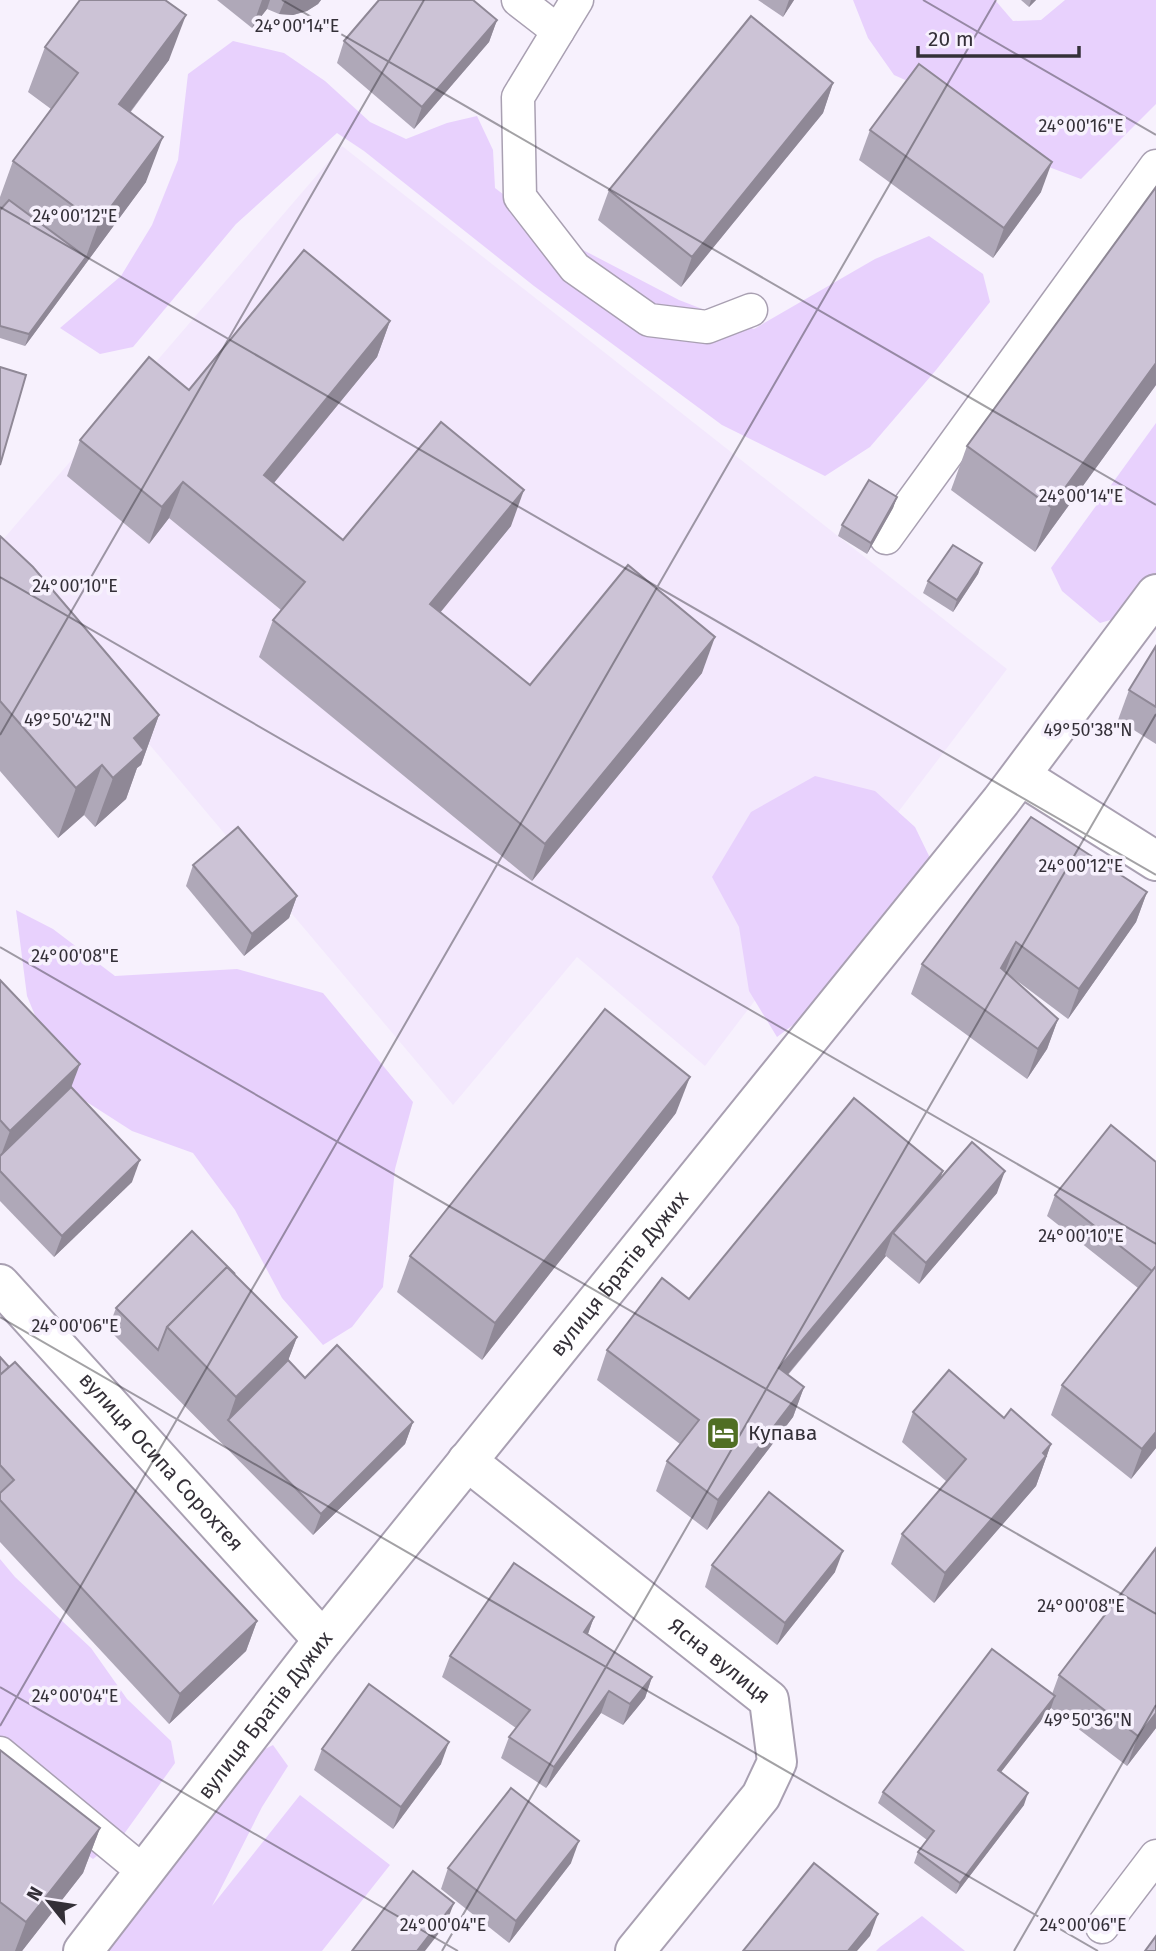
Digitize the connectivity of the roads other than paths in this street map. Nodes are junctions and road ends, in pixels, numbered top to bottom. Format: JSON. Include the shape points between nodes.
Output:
{"nodes":[{"id":1,"x":519,"y":0,"type":"edge"},
{"id":2,"x":577,"y":0,"type":"edge"},
{"id":3,"x":558,"y":31,"type":"junction"},
{"id":4,"x":1156,"y":166,"type":"edge"},
{"id":5,"x":751,"y":310,"type":"dead end"},
{"id":6,"x":886,"y":538,"type":"dead end"},
{"id":7,"x":1156,"y":594,"type":"edge"},
{"id":8,"x":1021,"y":776,"type":"junction"},
{"id":9,"x":1156,"y":861,"type":"edge"},
{"id":10,"x":0,"y":1284,"type":"edge"},
{"id":11,"x":467,"y":1461,"type":"junction"},
{"id":12,"x":323,"y":1640,"type":"junction"},
{"id":13,"x":0,"y":1754,"type":"edge"},
{"id":14,"x":1156,"y":1856,"type":"edge"},
{"id":15,"x":144,"y":1872,"type":"junction"},
{"id":16,"x":1102,"y":1927,"type":"dead end"},
{"id":17,"x":83,"y":1951,"type":"edge"},
{"id":18,"x":635,"y":1951,"type":"edge"}],
"edges":[{"from":1,"to":3,"type":"lane"},
{"from":2,"to":3,"type":"lane"},
{"from":3,"to":5,"type":"lane","via":[[517,97],[520,198],[575,268],[649,320],[707,327]]},
{"from":4,"to":6,"type":"lane"},
{"from":7,"to":8,"type":"street","name":"вулиця Братів Дужих"},
{"from":8,"to":9,"type":"street"},
{"from":8,"to":11,"type":"street","name":"вулиця Братів Дужих"},
{"from":10,"to":12,"type":"street","name":"вулиця Осипа Сорохтея"},
{"from":11,"to":12,"type":"street","name":"вулиця Братів Дужих"},
{"from":11,"to":18,"type":"street","name":"Ясна вулиця","via":[[769,1700],[777,1762],[761,1797]]},
{"from":12,"to":15,"type":"street","name":"вулиця Братів Дужих"},
{"from":13,"to":15,"type":"lane"},
{"from":14,"to":16,"type":"lane"},
{"from":15,"to":17,"type":"street","name":"вулиця Братів Дужих"}]}
